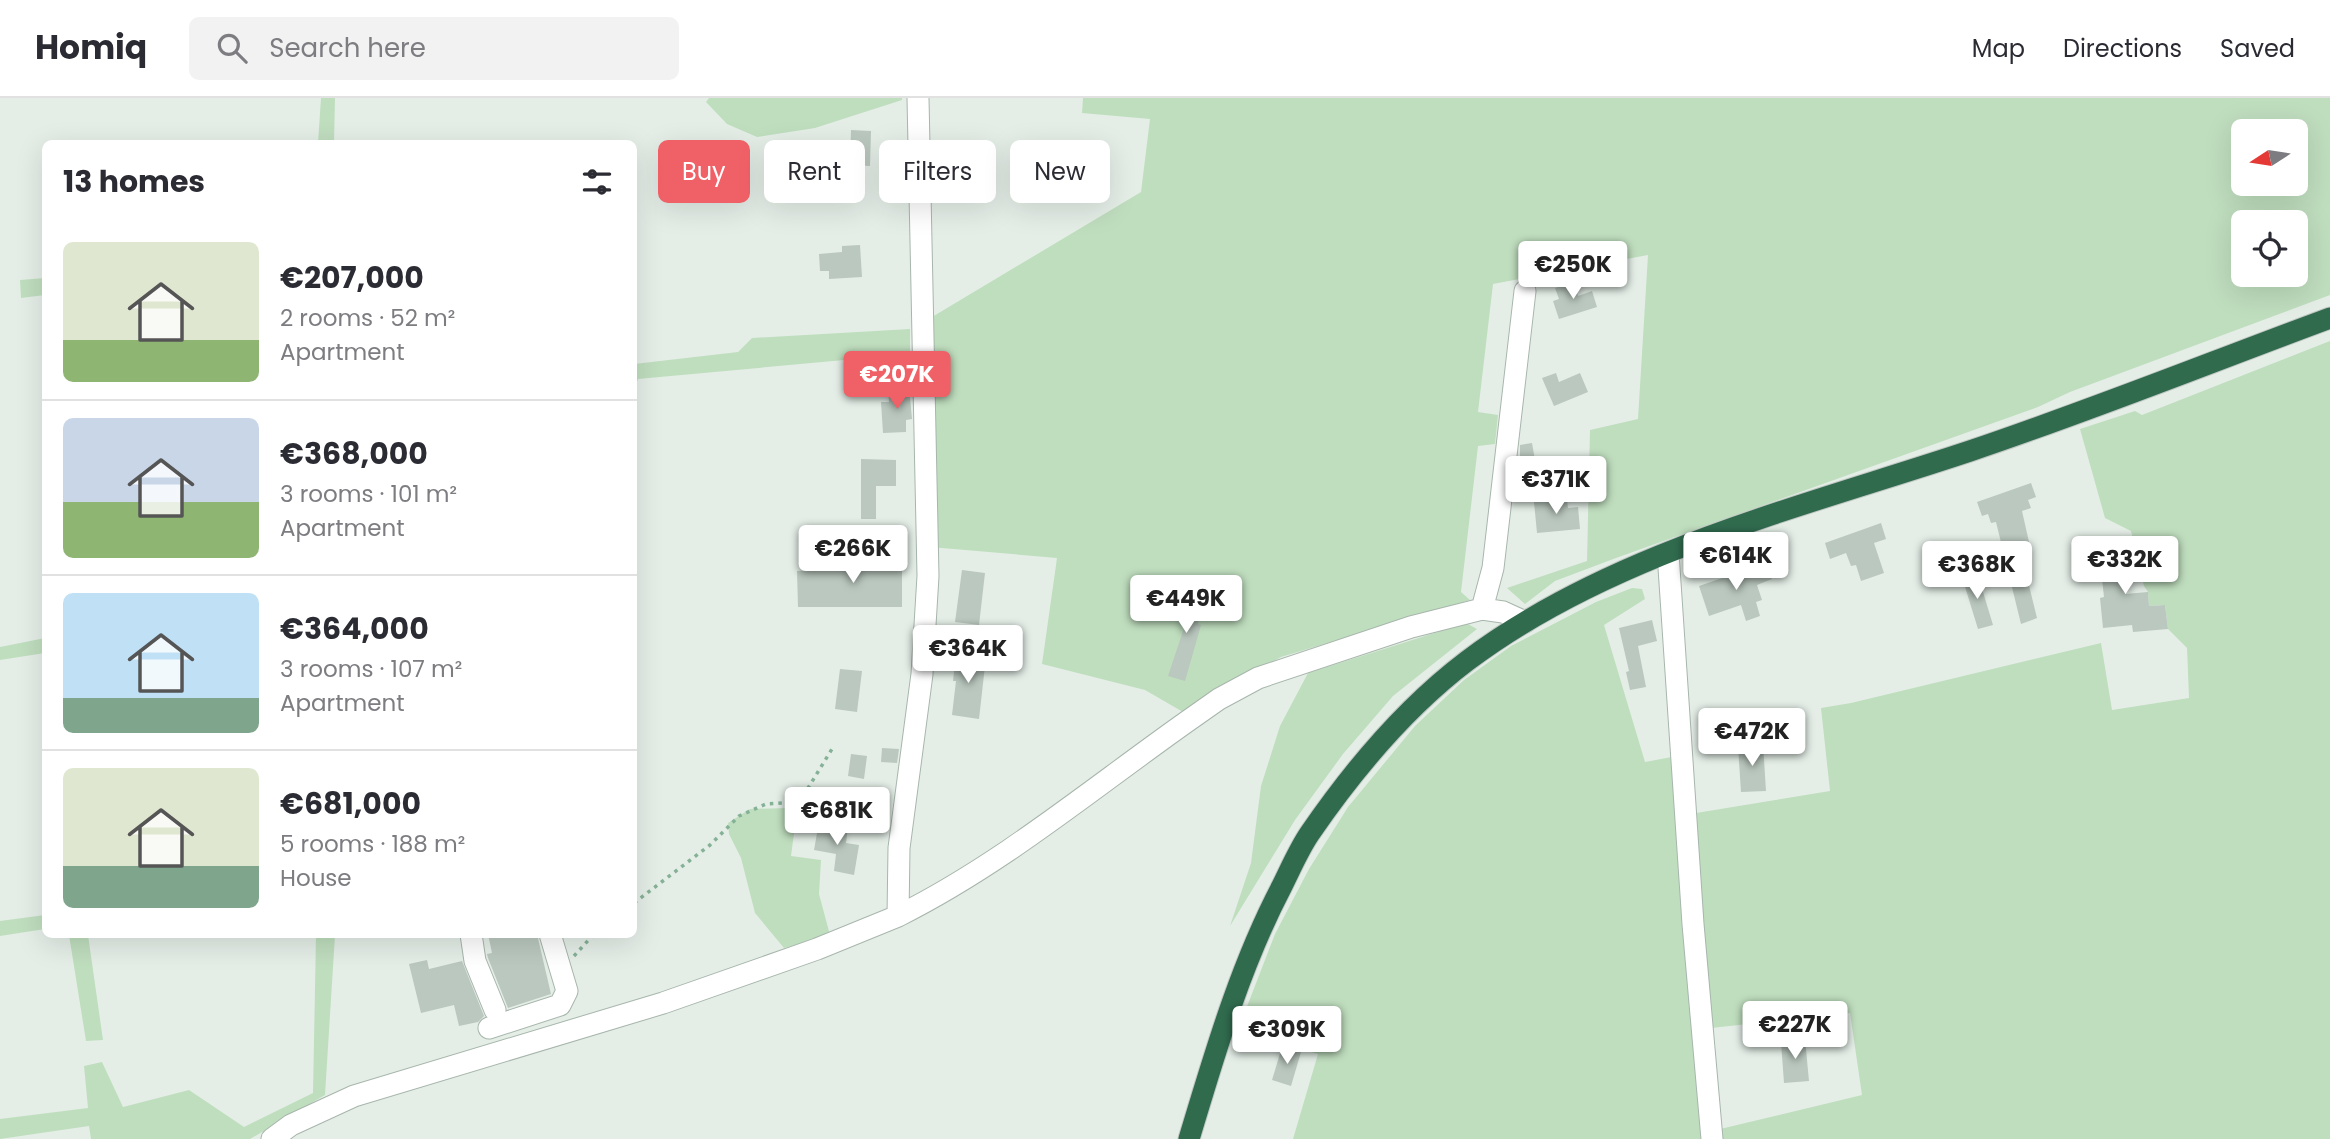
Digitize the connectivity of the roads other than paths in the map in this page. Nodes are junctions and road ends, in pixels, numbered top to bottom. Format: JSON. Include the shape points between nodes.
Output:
{"nodes":[{"id":1,"x":918,"y":98,"type":"edge"},
{"id":2,"x":1525,"y":291,"type":"dead end"},
{"id":3,"x":2330,"y":318,"type":"edge"},
{"id":4,"x":1668,"y":553,"type":"junction"},
{"id":5,"x":1482,"y":610,"type":"junction"},
{"id":6,"x":1525,"y":622,"type":"junction"},
{"id":7,"x":898,"y":916,"type":"junction"},
{"id":8,"x":472,"y":938,"type":"edge"},
{"id":9,"x":551,"y":938,"type":"edge"},
{"id":10,"x":516,"y":1021,"type":"junction"},
{"id":11,"x":529,"y":1044,"type":"junction"},
{"id":12,"x":272,"y":1139,"type":"edge"},
{"id":13,"x":1188,"y":1139,"type":"edge"},
{"id":14,"x":1712,"y":1139,"type":"edge"}],
"edges":[{"from":1,"to":7,"type":"street","via":[[928,576],[922,674],[899,848]]},
{"from":2,"to":5,"type":"street","via":[[1493,568]]},
{"from":3,"to":4,"type":"highway","via":[[1975,449]]},
{"from":4,"to":6,"type":"highway"},
{"from":4,"to":14,"type":"street"},
{"from":5,"to":6,"type":"street","via":[[1503,612]]},
{"from":5,"to":7,"type":"street","via":[[1258,678],[1219,699],[1007,853]]},
{"from":6,"to":13,"type":"highway","via":[[1464,663],[1409,712],[1307,836],[1256,939]]},
{"from":7,"to":11,"type":"street","via":[[727,981]]},
{"from":8,"to":10,"type":"street","via":[[492,1019]]},
{"from":9,"to":10,"type":"street","via":[[567,991],[560,1005]]},
{"from":10,"to":11,"type":"street"},
{"from":11,"to":12,"type":"street","via":[[354,1096],[291,1125]]}]}
